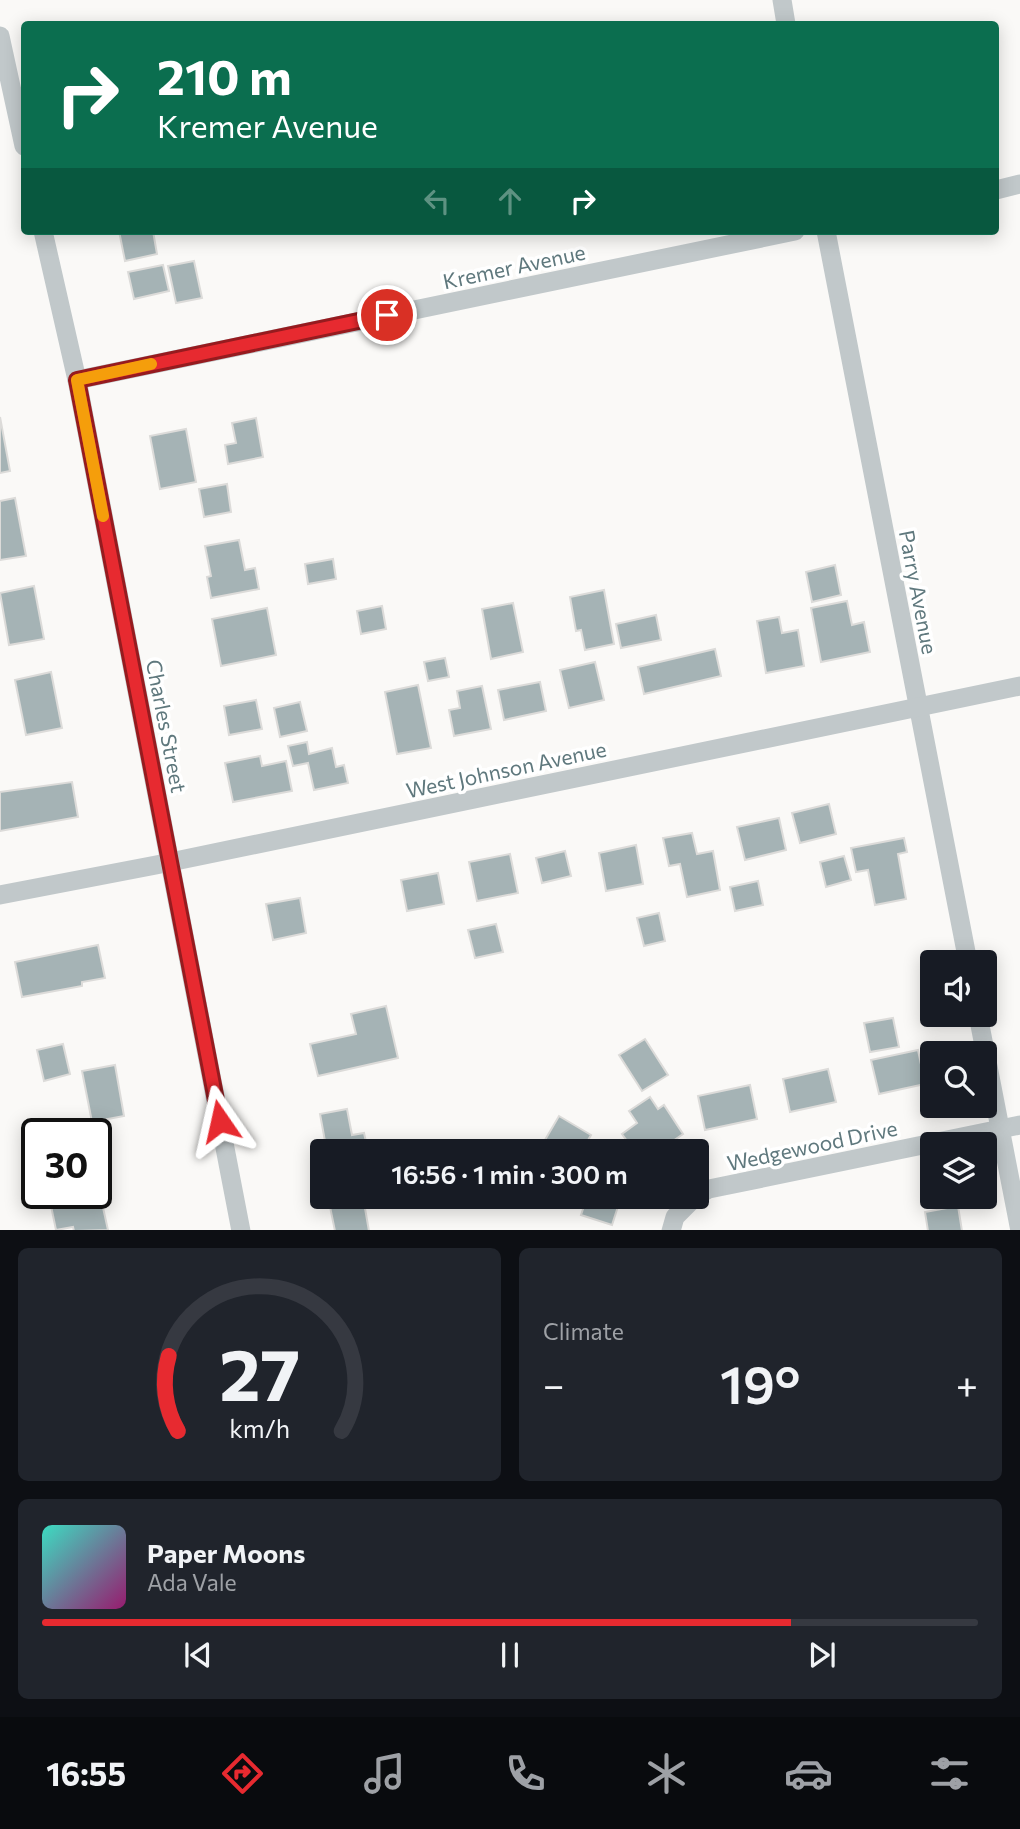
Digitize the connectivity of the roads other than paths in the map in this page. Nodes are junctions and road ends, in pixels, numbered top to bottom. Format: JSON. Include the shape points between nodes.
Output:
{"nodes":[{"id":1,"x":782,"y":0,"type":"edge"},
{"id":2,"x":786,"y":21,"type":"edge"},
{"id":3,"x":0,"y":36,"type":"edge"},
{"id":4,"x":21,"y":132,"type":"edge"},
{"id":5,"x":1020,"y":184,"type":"edge"},
{"id":6,"x":999,"y":189,"type":"edge"},
{"id":7,"x":45,"y":235,"type":"edge"},
{"id":8,"x":776,"y":235,"type":"edge"},
{"id":9,"x":827,"y":235,"type":"edge"},
{"id":10,"x":77,"y":380,"type":"junction"},
{"id":11,"x":1020,"y":686,"type":"edge"},
{"id":12,"x":918,"y":707,"type":"junction"},
{"id":13,"x":170,"y":862,"type":"junction"},
{"id":14,"x":0,"y":895,"type":"edge"},
{"id":15,"x":966,"y":950,"type":"edge"},
{"id":16,"x":980,"y":1027,"type":"edge"},
{"id":17,"x":1020,"y":1125,"type":"edge"},
{"id":18,"x":1000,"y":1129,"type":"junction"},
{"id":19,"x":709,"y":1189,"type":"edge"},
{"id":20,"x":685,"y":1209,"type":"edge"},
{"id":21,"x":673,"y":1224,"type":"edge"},
{"id":22,"x":241,"y":1230,"type":"edge"},
{"id":23,"x":1020,"y":1230,"type":"edge"}],
"edges":[{"from":1,"to":2,"type":"street"},
{"from":3,"to":4,"type":"street"},
{"from":5,"to":6,"type":"street"},
{"from":7,"to":10,"type":"street","name":"Charles Street"},
{"from":8,"to":10,"type":"street","name":"Kremer Avenue"},
{"from":9,"to":12,"type":"street","name":"Parry Avenue"},
{"from":10,"to":13,"type":"street","name":"Charles Street"},
{"from":11,"to":12,"type":"street","name":"West Johnson Avenue"},
{"from":12,"to":13,"type":"street","name":"West Johnson Avenue"},
{"from":12,"to":15,"type":"street","name":"Parry Avenue"},
{"from":13,"to":14,"type":"street","name":"West Johnson Avenue"},
{"from":13,"to":22,"type":"street","name":"Charles Street"},
{"from":16,"to":18,"type":"street"},
{"from":17,"to":18,"type":"street","name":"Wedgewood Drive"},
{"from":18,"to":19,"type":"street","name":"Wedgewood Drive"},
{"from":18,"to":23,"type":"street"},
{"from":20,"to":21,"type":"street","name":"Wedgewood Drive"}]}
